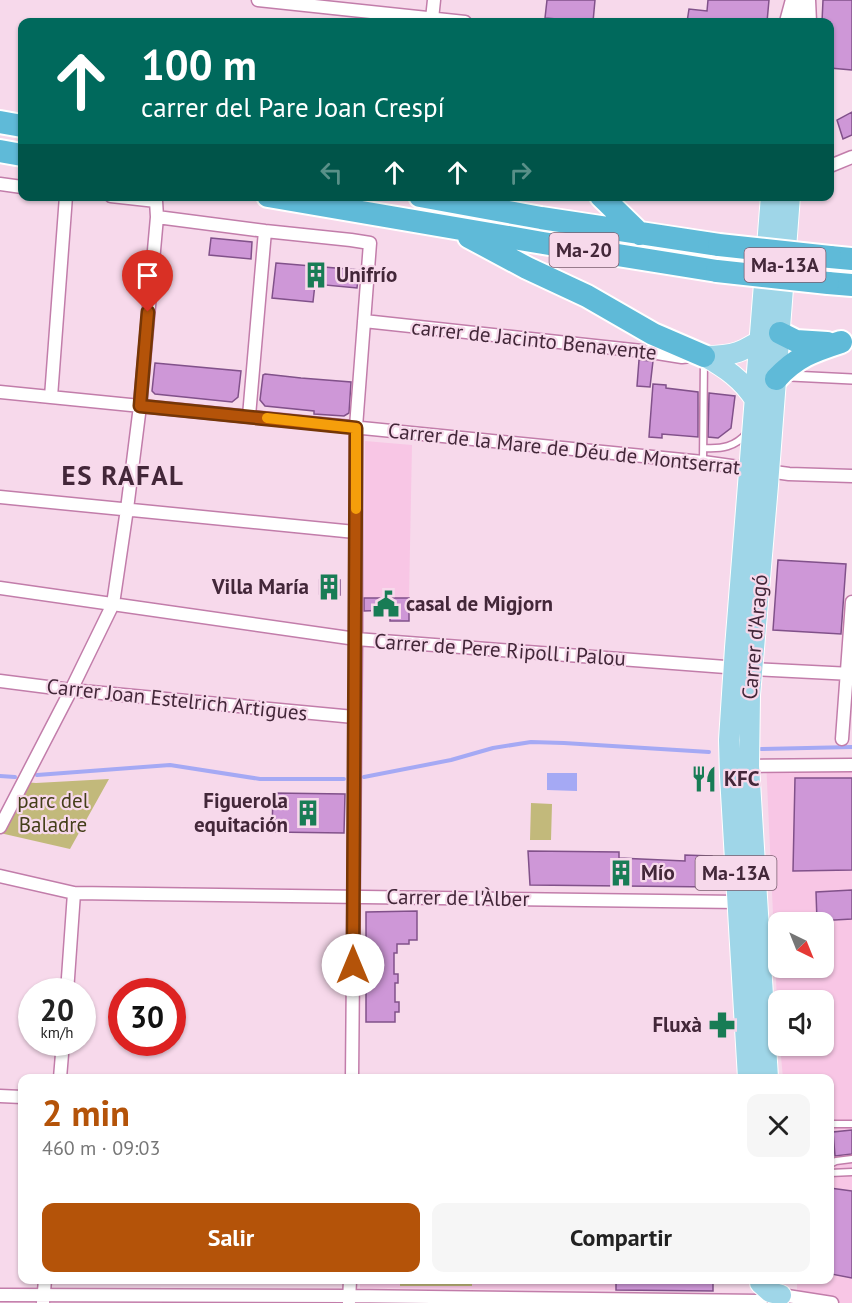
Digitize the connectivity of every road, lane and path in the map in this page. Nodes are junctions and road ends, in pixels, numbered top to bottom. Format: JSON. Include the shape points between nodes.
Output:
{"nodes":[{"id":1,"x":258,"y":0,"type":"edge"},
{"id":2,"x":434,"y":0,"type":"edge"},
{"id":3,"x":795,"y":0,"type":"edge"},
{"id":4,"x":806,"y":0,"type":"edge"},
{"id":5,"x":423,"y":18,"type":"edge"},
{"id":6,"x":432,"y":18,"type":"edge"},
{"id":7,"x":790,"y":18,"type":"edge"},
{"id":8,"x":807,"y":18,"type":"edge"},
{"id":9,"x":0,"y":122,"type":"edge"},
{"id":10,"x":18,"y":125,"type":"edge"},
{"id":11,"x":0,"y":151,"type":"edge"},
{"id":12,"x":18,"y":154,"type":"edge"},
{"id":13,"x":852,"y":157,"type":"edge"},
{"id":14,"x":834,"y":164,"type":"edge"},
{"id":15,"x":0,"y":184,"type":"edge"},
{"id":16,"x":18,"y":186,"type":"edge"},
{"id":17,"x":66,"y":201,"type":"edge"},
{"id":18,"x":156,"y":201,"type":"edge"},
{"id":19,"x":297,"y":201,"type":"edge"},
{"id":20,"x":455,"y":201,"type":"edge"},
{"id":21,"x":606,"y":201,"type":"edge"},
{"id":22,"x":771,"y":201,"type":"edge"},
{"id":23,"x":789,"y":201,"type":"edge"},
{"id":24,"x":157,"y":217,"type":"junction"},
{"id":25,"x":452,"y":228,"type":"junction"},
{"id":26,"x":265,"y":231,"type":"junction"},
{"id":27,"x":640,"y":234,"type":"junction"},
{"id":28,"x":841,"y":258,"type":"edge"},
{"id":29,"x":852,"y":285,"type":"edge"},
{"id":30,"x":364,"y":321,"type":"junction"},
{"id":31,"x":769,"y":337,"type":"junction"},
{"id":32,"x":847,"y":342,"type":"edge"},
{"id":33,"x":704,"y":356,"type":"junction"},
{"id":34,"x":783,"y":378,"type":"junction"},
{"id":35,"x":852,"y":379,"type":"edge"},
{"id":36,"x":0,"y":392,"type":"edge"},
{"id":37,"x":51,"y":397,"type":"junction"},
{"id":38,"x":755,"y":400,"type":"junction"},
{"id":39,"x":140,"y":406,"type":"junction"},
{"id":40,"x":249,"y":416,"type":"junction"},
{"id":41,"x":753,"y":422,"type":"junction"},
{"id":42,"x":356,"y":428,"type":"junction"},
{"id":43,"x":704,"y":448,"type":"junction"},
{"id":44,"x":703,"y":462,"type":"junction"},
{"id":45,"x":760,"y":470,"type":"junction"},
{"id":46,"x":852,"y":476,"type":"edge"},
{"id":47,"x":0,"y":497,"type":"edge"},
{"id":48,"x":128,"y":509,"type":"junction"},
{"id":49,"x":356,"y":532,"type":"junction"},
{"id":50,"x":0,"y":588,"type":"edge"},
{"id":51,"x":852,"y":602,"type":"edge"},
{"id":52,"x":113,"y":604,"type":"junction"},
{"id":53,"x":356,"y":639,"type":"junction"},
{"id":54,"x":742,"y":669,"type":"junction"},
{"id":55,"x":849,"y":674,"type":"edge"},
{"id":56,"x":0,"y":681,"type":"edge"},
{"id":57,"x":71,"y":690,"type":"junction"},
{"id":58,"x":354,"y":717,"type":"junction"},
{"id":59,"x":842,"y":739,"type":"dead end"},
{"id":60,"x":852,"y":765,"type":"edge"},
{"id":61,"x":749,"y":766,"type":"junction"},
{"id":62,"x":0,"y":827,"type":"edge"},
{"id":63,"x":0,"y":876,"type":"edge"},
{"id":64,"x":74,"y":893,"type":"junction"},
{"id":65,"x":354,"y":897,"type":"junction"},
{"id":66,"x":738,"y":902,"type":"junction"},
{"id":67,"x":758,"y":910,"type":"junction"},
{"id":68,"x":768,"y":941,"type":"edge"},
{"id":69,"x":68,"y":978,"type":"edge"},
{"id":70,"x":769,"y":978,"type":"edge"},
{"id":71,"x":62,"y":1056,"type":"edge"},
{"id":72,"x":60,"y":1074,"type":"edge"},
{"id":73,"x":352,"y":1074,"type":"edge"},
{"id":74,"x":748,"y":1074,"type":"edge"},
{"id":75,"x":768,"y":1074,"type":"edge"},
{"id":76,"x":0,"y":1096,"type":"edge"},
{"id":77,"x":18,"y":1097,"type":"edge"},
{"id":78,"x":834,"y":1124,"type":"edge"},
{"id":79,"x":852,"y":1124,"type":"edge"},
{"id":80,"x":852,"y":1159,"type":"edge"},
{"id":81,"x":834,"y":1162,"type":"edge"},
{"id":82,"x":852,"y":1172,"type":"edge"},
{"id":83,"x":834,"y":1173,"type":"edge"},
{"id":84,"x":45,"y":1284,"type":"edge"},
{"id":85,"x":350,"y":1284,"type":"edge"},
{"id":86,"x":769,"y":1294,"type":"edge"},
{"id":87,"x":0,"y":1295,"type":"edge"},
{"id":88,"x":43,"y":1299,"type":"edge"},
{"id":89,"x":349,"y":1299,"type":"edge"},
{"id":90,"x":832,"y":1303,"type":"edge"}],
"edges":[{"from":1,"to":5,"type":"street"},
{"from":2,"to":6,"type":"street"},
{"from":3,"to":7,"type":"main road"},
{"from":4,"to":8,"type":"main road"},
{"from":9,"to":10,"type":"highway"},
{"from":11,"to":12,"type":"highway"},
{"from":13,"to":14,"type":"street"},
{"from":15,"to":16,"type":"street"},
{"from":17,"to":37,"type":"street"},
{"from":18,"to":24,"type":"street"},
{"from":19,"to":25,"type":"highway","number":"Ma-20"},
{"from":20,"to":27,"type":"highway","number":"Ma-20"},
{"from":21,"to":27,"type":"highway"},
{"from":22,"to":31,"type":"main road","via":[[761,317]]},
{"from":23,"to":31,"type":"main road","name":"Carrer d'Aragó","number":"Ma-13A"},
{"from":24,"to":26,"type":"street"},
{"from":24,"to":39,"type":"street"},
{"from":25,"to":29,"type":"highway","number":"Ma-20","bridge":true,"via":[[717,271]]},
{"from":25,"to":33,"type":"highway","via":[[587,296],[652,334]]},
{"from":26,"to":30,"type":"street","via":[[370,243]]},
{"from":26,"to":40,"type":"street"},
{"from":27,"to":28,"type":"highway","number":"Ma-20","bridge":true},
{"from":30,"to":33,"type":"street","name":"carrer de Jacinto Benavente","via":[[682,357]]},
{"from":30,"to":42,"type":"street"},
{"from":31,"to":32,"type":"highway","via":[[804,343]]},
{"from":31,"to":33,"type":"main road","via":[[739,352]]},
{"from":31,"to":34,"type":"main road","name":"Carrer d'Aragó","number":"Ma-13A"},
{"from":31,"to":38,"type":"main road","name":"Carrer d'Aragó","number":"Ma-13A"},
{"from":32,"to":34,"type":"highway","via":[[795,361]]},
{"from":33,"to":38,"type":"main road","via":[[735,376]]},
{"from":33,"to":43,"type":"lane"},
{"from":34,"to":35,"type":"street"},
{"from":34,"to":45,"type":"main road","name":"Carrer d'Aragó","number":"Ma-13A"},
{"from":36,"to":37,"type":"street","name":"Carrer de la Mare de Déu de Montserrat"},
{"from":37,"to":39,"type":"street","name":"Carrer de la Mare de Déu de Montserrat"},
{"from":38,"to":41,"type":"main road","name":"Carrer d'Aragó","number":"Ma-13A"},
{"from":39,"to":40,"type":"street","name":"Carrer de la Mare de Déu de Montserrat"},
{"from":39,"to":48,"type":"street"},
{"from":40,"to":42,"type":"street","name":"Carrer de la Mare de Déu de Montserrat"},
{"from":41,"to":43,"type":"lane","via":[[735,444]]},
{"from":41,"to":45,"type":"main road","name":"Carrer d'Aragó","number":"Ma-13A"},
{"from":42,"to":44,"type":"street","name":"Carrer de la Mare de Déu de Montserrat"},
{"from":42,"to":49,"type":"street"},
{"from":43,"to":44,"type":"lane"},
{"from":44,"to":45,"type":"street","name":"Carrer de la Mare de Déu de Montserrat"},
{"from":45,"to":46,"type":"street","name":"Carrer de la Mare de Déu de Montserrat"},
{"from":45,"to":54,"type":"main road","name":"Carrer d'Aragó","number":"Ma-13A"},
{"from":47,"to":48,"type":"street"},
{"from":48,"to":49,"type":"street"},
{"from":48,"to":52,"type":"street"},
{"from":49,"to":53,"type":"street"},
{"from":50,"to":52,"type":"street","name":"Carrer de Pere Ripoll i Palou"},
{"from":51,"to":55,"type":"street"},
{"from":52,"to":53,"type":"street","name":"Carrer de Pere Ripoll i Palou"},
{"from":52,"to":57,"type":"street"},
{"from":53,"to":54,"type":"street","name":"Carrer de Pere Ripoll i Palou"},
{"from":53,"to":58,"type":"street"},
{"from":54,"to":55,"type":"street","name":"Carrer de Pere Ripoll i Palou"},
{"from":54,"to":61,"type":"main road","name":"Carrer d'Aragó","number":"Ma-13A","via":[[749,703]]},
{"from":54,"to":66,"type":"main road","name":"Carrer d'Aragó","number":"Ma-13A","via":[[729,740]]},
{"from":55,"to":59,"type":"street"},
{"from":56,"to":57,"type":"street","name":"Carrer Joan Estelrich Artigues"},
{"from":57,"to":58,"type":"street","name":"Carrer Joan Estelrich Artigues"},
{"from":57,"to":62,"type":"street"},
{"from":58,"to":65,"type":"street"},
{"from":60,"to":61,"type":"street"},
{"from":61,"to":67,"type":"main road","name":"Carrer d'Aragó","number":"Ma-13A"},
{"from":63,"to":64,"type":"street","name":"Carrer de l'Àlber"},
{"from":64,"to":65,"type":"street","name":"Carrer de l'Àlber"},
{"from":64,"to":69,"type":"street"},
{"from":65,"to":66,"type":"street","name":"Carrer de l'Àlber"},
{"from":65,"to":73,"type":"street"},
{"from":66,"to":67,"type":"main road"},
{"from":66,"to":74,"type":"main road","name":"Carrer d'Aragó","number":"Ma-13A"},
{"from":67,"to":68,"type":"main road","name":"Carrer d'Aragó","number":"Ma-13A"},
{"from":70,"to":75,"type":"main road","name":"Carrer d'Aragó","number":"Ma-13A"},
{"from":71,"to":72,"type":"street"},
{"from":76,"to":77,"type":"street"},
{"from":78,"to":79,"type":"lane"},
{"from":80,"to":81,"type":"lane"},
{"from":82,"to":83,"type":"lane"},
{"from":84,"to":88,"type":"street"},
{"from":85,"to":89,"type":"street"},
{"from":86,"to":89,"type":"street"},
{"from":86,"to":90,"type":"street"},
{"from":87,"to":88,"type":"street"},
{"from":88,"to":89,"type":"street"}]}
